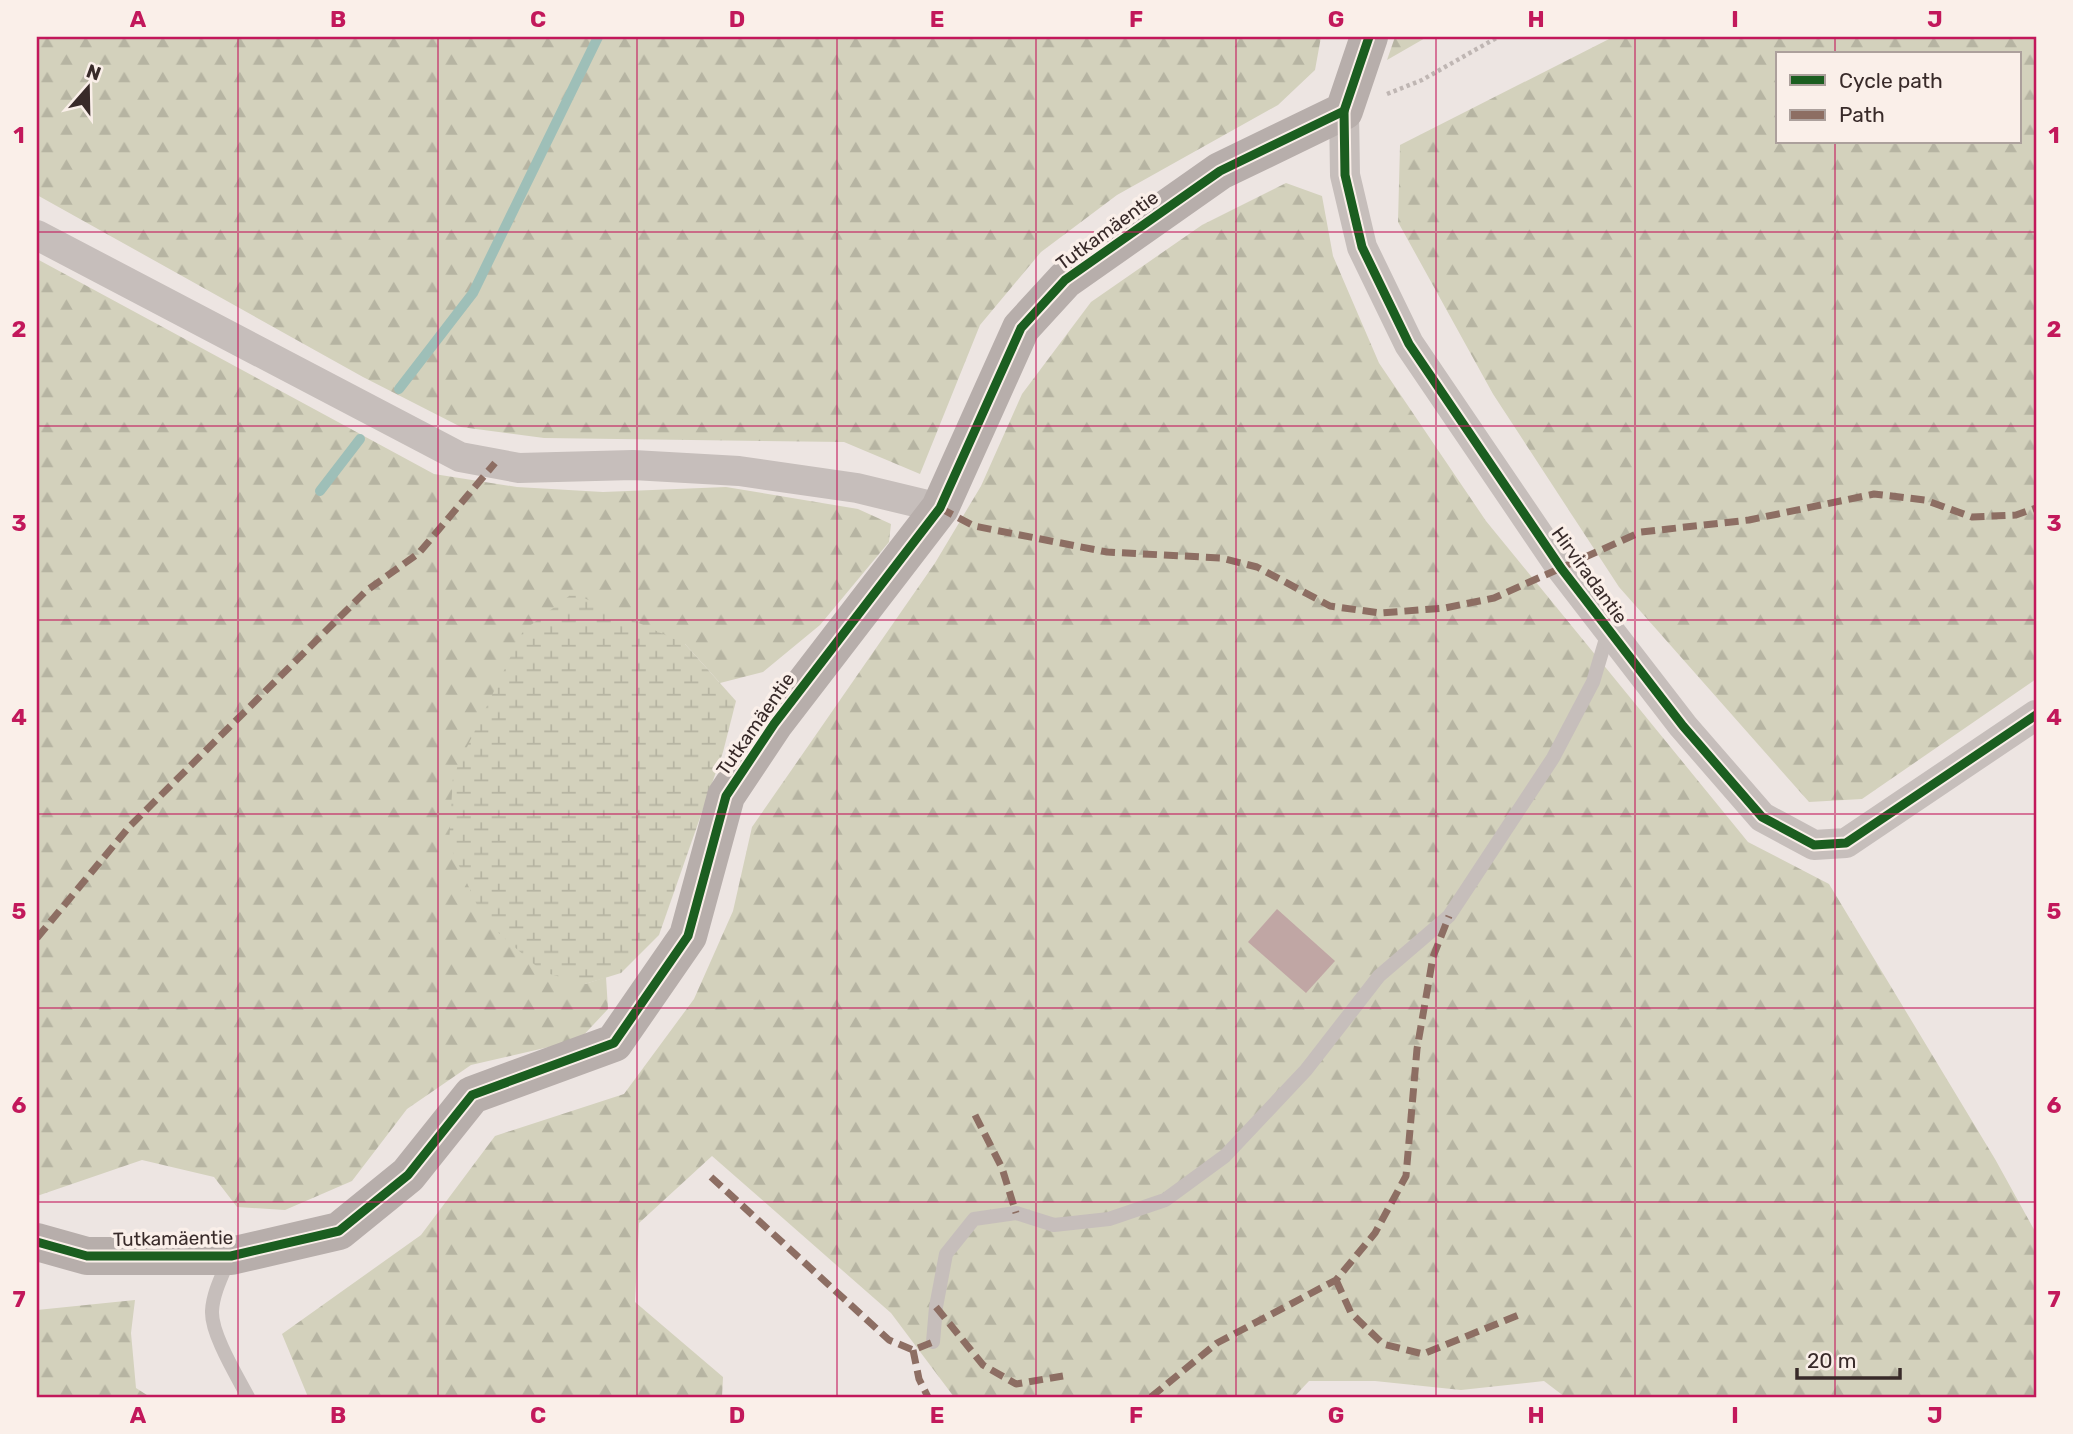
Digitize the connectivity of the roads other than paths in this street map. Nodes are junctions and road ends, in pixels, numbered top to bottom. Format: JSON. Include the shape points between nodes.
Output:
{"nodes":[{"id":1,"x":1369,"y":37,"type":"edge"},
{"id":2,"x":1345,"y":111,"type":"junction"},
{"id":3,"x":37,"y":235,"type":"edge"},
{"id":4,"x":940,"y":508,"type":"junction"},
{"id":5,"x":1609,"y":631,"type":"junction"},
{"id":6,"x":2036,"y":715,"type":"edge"},
{"id":7,"x":43,"y":1251,"type":"edge"},
{"id":8,"x":231,"y":1256,"type":"junction"},
{"id":9,"x":933,"y":1342,"type":"dead end"},
{"id":10,"x":248,"y":1397,"type":"edge"}],
"edges":[{"from":1,"to":2,"type":"street","name":"Hirviradantie"},
{"from":2,"to":4,"type":"street","name":"Tutkamäentie","via":[[1220,171],[1065,280],[1021,328]]},
{"from":2,"to":5,"type":"street","name":"Hirviradantie","via":[[1345,175],[1362,247],[1409,344]]},
{"from":3,"to":4,"type":"street","via":[[460,457],[519,468],[633,465],[738,471],[857,488]]},
{"from":4,"to":8,"type":"street","name":"Tutkamäentie","via":[[774,724],[726,796],[688,936],[614,1043],[472,1095],[408,1175],[339,1231]]},
{"from":5,"to":6,"type":"street","name":"Hirviradantie","via":[[1762,817],[1814,845],[1846,843]]},
{"from":5,"to":9,"type":"lane","via":[[1593,682],[1553,758],[1449,916],[1379,976],[1306,1070],[1261,1118],[1224,1156],[1165,1200],[1109,1219],[1055,1225],[1016,1213],[974,1219],[946,1254]]},
{"from":7,"to":8,"type":"street","name":"Tutkamäentie","via":[[87,1256]]},
{"from":8,"to":10,"type":"lane","via":[[211,1314]]}]}
